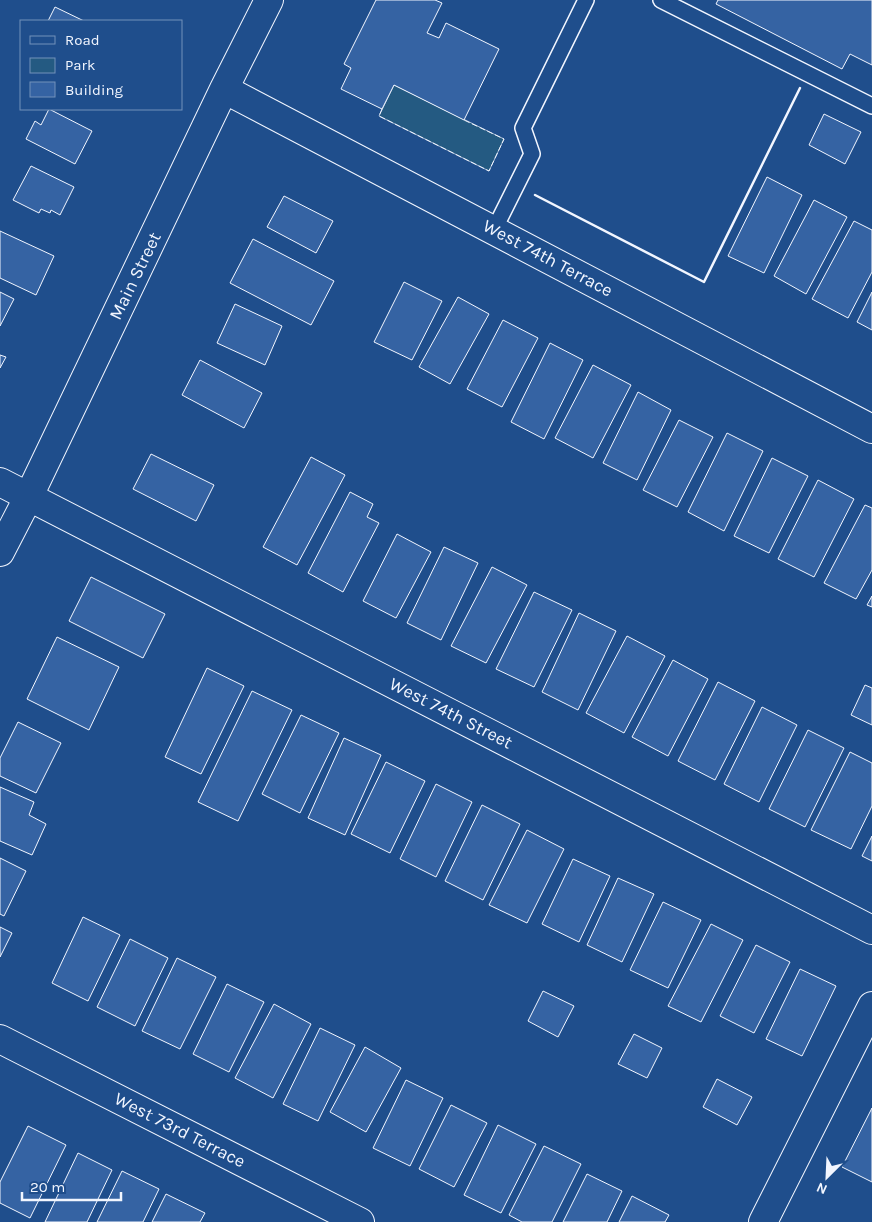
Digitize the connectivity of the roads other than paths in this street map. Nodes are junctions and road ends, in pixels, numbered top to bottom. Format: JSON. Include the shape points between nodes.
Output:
{"nodes":[{"id":1,"x":269,"y":0,"type":"edge"},
{"id":2,"x":586,"y":0,"type":"edge"},
{"id":3,"x":661,"y":0,"type":"edge"},
{"id":4,"x":224,"y":89,"type":"junction"},
{"id":5,"x":872,"y":106,"type":"edge"},
{"id":6,"x":494,"y":230,"type":"junction"},
{"id":7,"x":872,"y":429,"type":"edge"},
{"id":8,"x":0,"y":482,"type":"edge"},
{"id":9,"x":29,"y":496,"type":"junction"},
{"id":10,"x":0,"y":552,"type":"edge"},
{"id":11,"x":872,"y":930,"type":"edge"},
{"id":12,"x":872,"y":1006,"type":"edge"},
{"id":13,"x":0,"y":1038,"type":"edge"},
{"id":14,"x":360,"y":1222,"type":"edge"},
{"id":15,"x":763,"y":1222,"type":"edge"}],
"edges":[{"from":1,"to":4,"type":"street","name":"Main Street"},
{"from":2,"to":6,"type":"lane","via":[[523,128],[532,154]]},
{"from":3,"to":5,"type":"lane"},
{"from":4,"to":6,"type":"street","name":"West 74th Terrace"},
{"from":4,"to":9,"type":"street","name":"Main Street"},
{"from":6,"to":7,"type":"street","name":"West 74th Terrace"},
{"from":8,"to":9,"type":"street","name":"West 74th Street"},
{"from":9,"to":10,"type":"street","name":"Main Street"},
{"from":9,"to":11,"type":"street","name":"West 74th Street"},
{"from":12,"to":15,"type":"street"},
{"from":13,"to":14,"type":"street","name":"West 73rd Terrace"}]}
